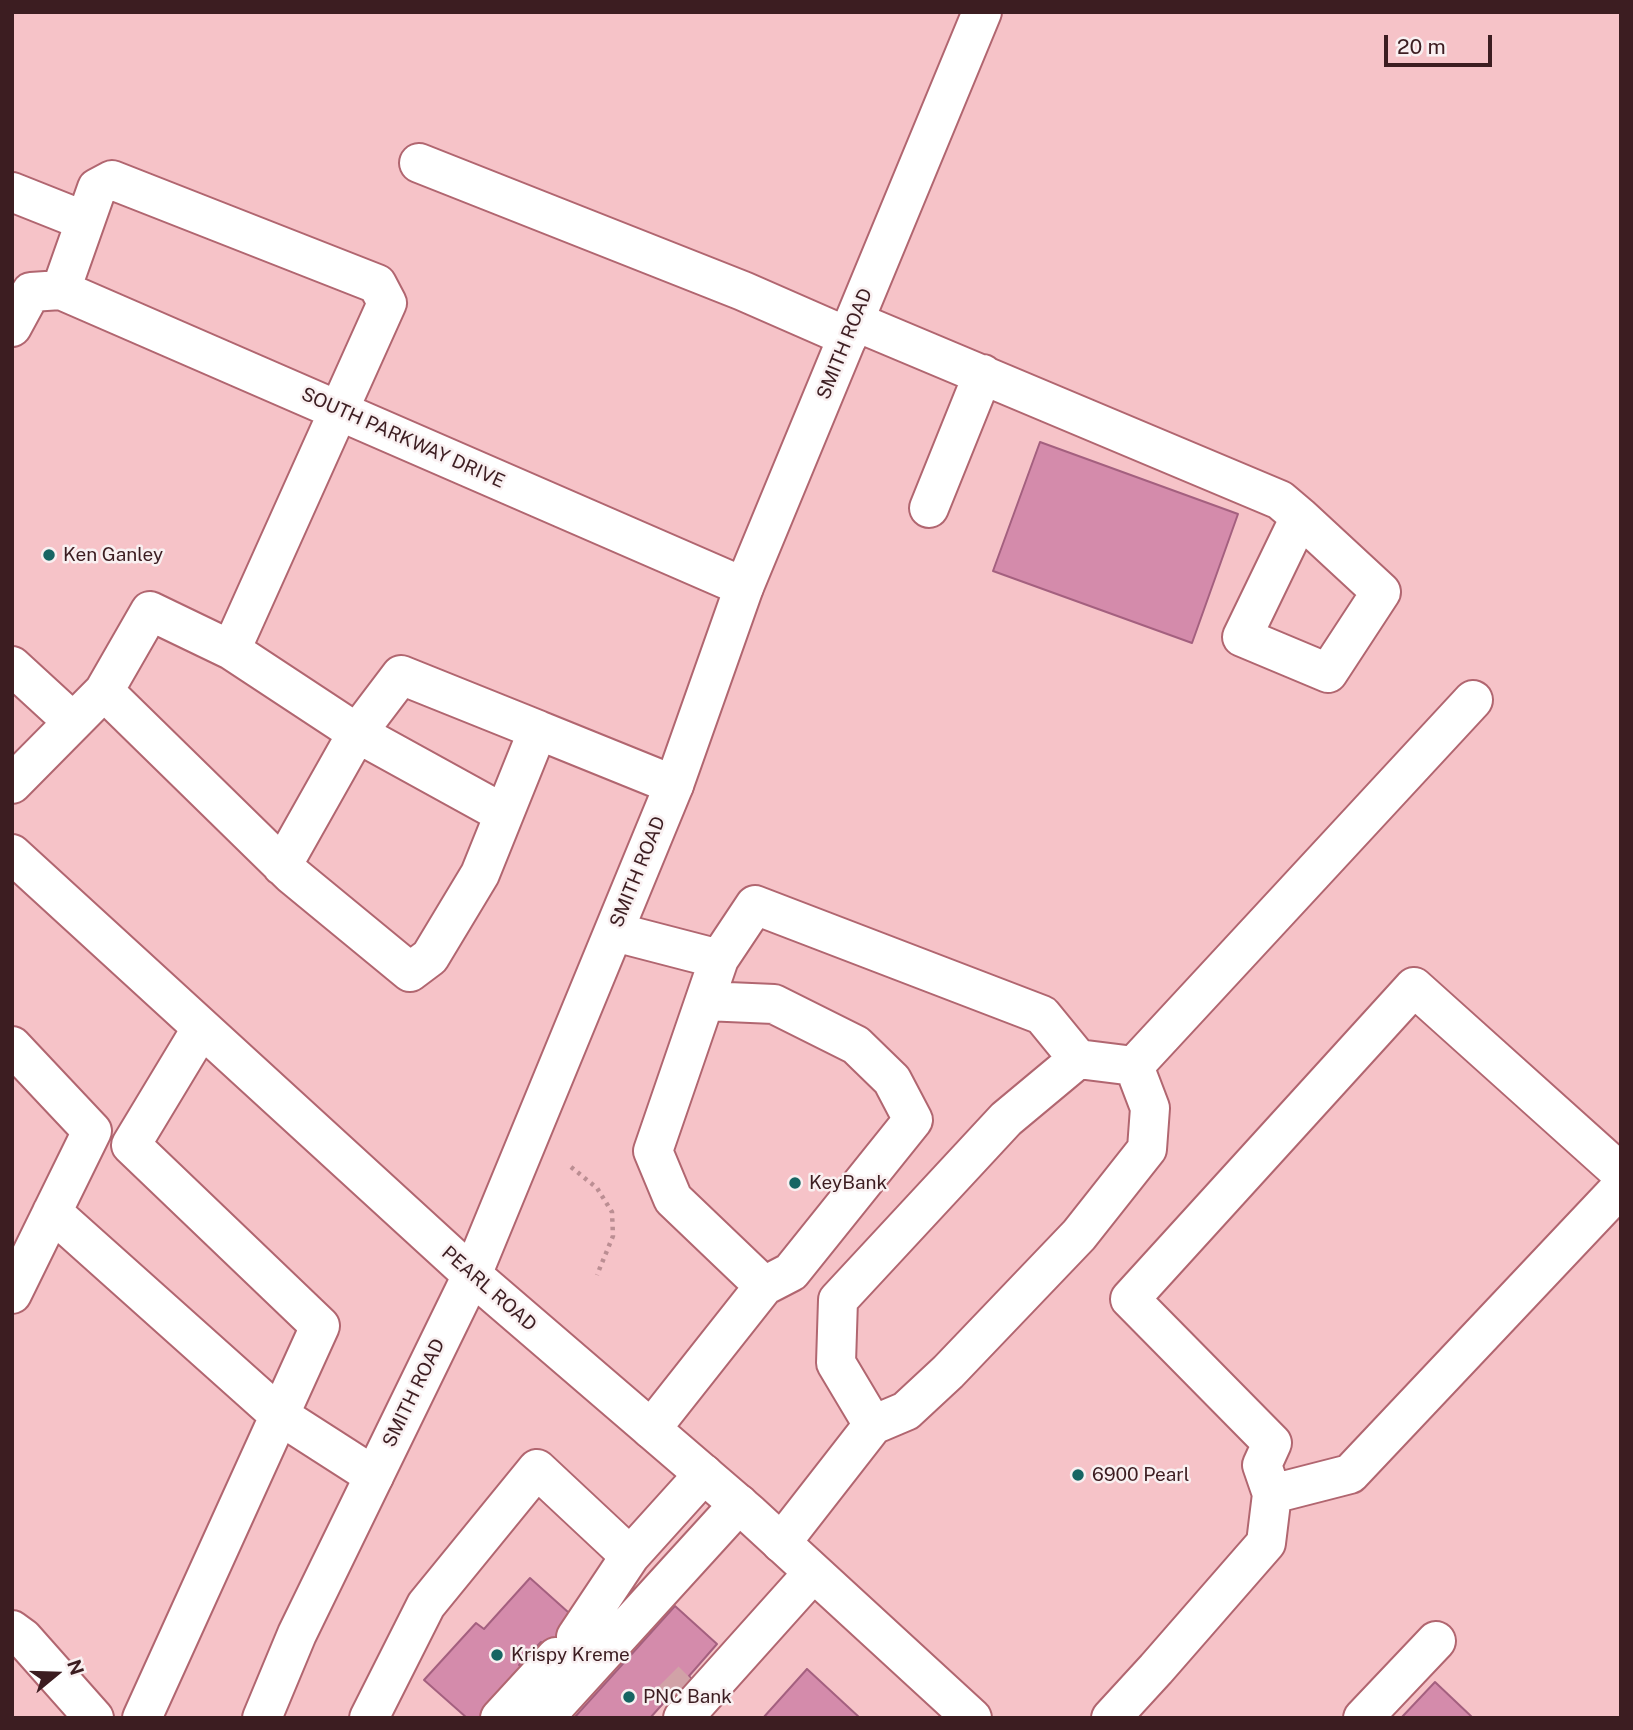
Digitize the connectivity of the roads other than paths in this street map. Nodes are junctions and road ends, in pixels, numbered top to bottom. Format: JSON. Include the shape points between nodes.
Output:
{"nodes":[{"id":1,"x":982,"y":12,"type":"edge"},
{"id":2,"x":419,"y":163,"type":"dead end"},
{"id":3,"x":12,"y":192,"type":"edge"},
{"id":4,"x":85,"y":222,"type":"junction"},
{"id":5,"x":61,"y":290,"type":"junction"},
{"id":6,"x":12,"y":327,"type":"edge"},
{"id":7,"x":851,"y":329,"type":"junction"},
{"id":8,"x":983,"y":374,"type":"junction"},
{"id":9,"x":338,"y":409,"type":"junction"},
{"id":10,"x":929,"y":508,"type":"dead end"},
{"id":11,"x":1300,"y":517,"type":"dead end"},
{"id":12,"x":744,"y":587,"type":"junction"},
{"id":13,"x":231,"y":650,"type":"junction"},
{"id":14,"x":12,"y":666,"type":"edge"},
{"id":15,"x":104,"y":691,"type":"junction"},
{"id":16,"x":1473,"y":700,"type":"dead end"},
{"id":17,"x":73,"y":722,"type":"junction"},
{"id":18,"x":538,"y":730,"type":"junction"},
{"id":19,"x":357,"y":733,"type":"junction"},
{"id":20,"x":12,"y":784,"type":"edge"},
{"id":21,"x":674,"y":785,"type":"junction"},
{"id":22,"x":504,"y":814,"type":"junction"},
{"id":23,"x":282,"y":866,"type":"junction"},
{"id":24,"x":17,"y":867,"type":"edge"},
{"id":25,"x":615,"y":932,"type":"junction"},
{"id":26,"x":719,"y":959,"type":"junction"},
{"id":27,"x":705,"y":1001,"type":"junction"},
{"id":28,"x":201,"y":1029,"type":"junction"},
{"id":29,"x":12,"y":1046,"type":"edge"},
{"id":30,"x":1078,"y":1059,"type":"junction"},
{"id":31,"x":1134,"y":1066,"type":"junction"},
{"id":32,"x":92,"y":1130,"type":"junction"},
{"id":33,"x":131,"y":1144,"type":"junction"},
{"id":34,"x":1621,"y":1173,"type":"edge"},
{"id":35,"x":1621,"y":1187,"type":"edge"},
{"id":36,"x":52,"y":1212,"type":"junction"},
{"id":37,"x":471,"y":1275,"type":"junction"},
{"id":38,"x":764,"y":1286,"type":"junction"},
{"id":39,"x":12,"y":1294,"type":"edge"},
{"id":40,"x":279,"y":1415,"type":"junction"},
{"id":41,"x":873,"y":1425,"type":"junction"},
{"id":42,"x":651,"y":1429,"type":"junction"},
{"id":43,"x":1269,"y":1467,"type":"junction"},
{"id":44,"x":704,"y":1474,"type":"junction"},
{"id":45,"x":374,"y":1476,"type":"junction"},
{"id":46,"x":738,"y":1504,"type":"junction"},
{"id":47,"x":781,"y":1543,"type":"junction"},
{"id":48,"x":630,"y":1556,"type":"junction"},
{"id":49,"x":813,"y":1573,"type":"junction"},
{"id":50,"x":12,"y":1630,"type":"edge"},
{"id":51,"x":1436,"y":1641,"type":"dead end"},
{"id":52,"x":676,"y":1704,"type":"tunnel mouth"},
{"id":53,"x":263,"y":1717,"type":"edge"},
{"id":54,"x":94,"y":1718,"type":"edge"},
{"id":55,"x":142,"y":1718,"type":"edge"},
{"id":56,"x":369,"y":1718,"type":"edge"},
{"id":57,"x":500,"y":1718,"type":"edge"},
{"id":58,"x":544,"y":1718,"type":"edge"},
{"id":59,"x":972,"y":1718,"type":"edge"},
{"id":60,"x":1111,"y":1718,"type":"edge"},
{"id":61,"x":1363,"y":1718,"type":"edge"}],
"edges":[{"from":1,"to":7,"type":"main road","name":"SMITH ROAD"},
{"from":2,"to":7,"type":"main road"},
{"from":3,"to":4,"type":"main road"},
{"from":4,"to":5,"type":"main road"},
{"from":4,"to":9,"type":"main road","via":[[97,188],[112,180],[377,284],[387,303]]},
{"from":5,"to":6,"type":"main road","via":[[31,292]]},
{"from":5,"to":9,"type":"main road","name":"SOUTH PARKWAY DRIVE"},
{"from":7,"to":8,"type":"main road"},
{"from":7,"to":12,"type":"main road","name":"SMITH ROAD"},
{"from":8,"to":10,"type":"main road"},
{"from":8,"to":11,"type":"main road","via":[[1280,500]]},
{"from":9,"to":12,"type":"main road","name":"SOUTH PARKWAY DRIVE"},
{"from":9,"to":13,"type":"main road"},
{"from":12,"to":21,"type":"main road","name":"SMITH ROAD"},
{"from":13,"to":15,"type":"main road","via":[[150,611]]},
{"from":13,"to":19,"type":"main road"},
{"from":14,"to":17,"type":"main road"},
{"from":15,"to":17,"type":"main road"},
{"from":15,"to":23,"type":"main road"},
{"from":16,"to":31,"type":"main road"},
{"from":17,"to":20,"type":"main road"},
{"from":18,"to":19,"type":"main road","via":[[401,676]]},
{"from":18,"to":21,"type":"main road"},
{"from":18,"to":22,"type":"main road"},
{"from":19,"to":22,"type":"main road"},
{"from":19,"to":23,"type":"main road"},
{"from":21,"to":25,"type":"main road","name":"SMITH ROAD"},
{"from":22,"to":23,"type":"main road","via":[[480,874],[430,957],[410,972]]},
{"from":24,"to":28,"type":"main road","name":"PEARL ROAD"},
{"from":25,"to":26,"type":"main road"},
{"from":25,"to":37,"type":"main road","name":"SMITH ROAD"},
{"from":26,"to":27,"type":"main road"},
{"from":26,"to":30,"type":"main road","via":[[755,905],[1042,1015]]},
{"from":27,"to":38,"type":"main road","via":[[653,1151],[673,1199]]},
{"from":27,"to":38,"type":"main road","via":[[774,1004],[856,1045],[892,1080],[913,1120],[791,1272]]},
{"from":28,"to":33,"type":"main road"},
{"from":28,"to":37,"type":"main road","name":"PEARL ROAD"},
{"from":29,"to":32,"type":"main road"},
{"from":30,"to":31,"type":"main road"},
{"from":30,"to":41,"type":"main road","via":[[1006,1119],[838,1300],[836,1363]]},
{"from":31,"to":41,"type":"main road","via":[[1150,1108],[1147,1149],[1079,1235],[948,1372],[906,1411]]},
{"from":32,"to":33,"type":"main road"},
{"from":32,"to":36,"type":"main road"},
{"from":33,"to":40,"type":"main road","via":[[320,1326]]},
{"from":34,"to":43,"type":"main road","via":[[1413,987],[1130,1299]]},
{"from":35,"to":43,"type":"main road","via":[[1350,1474]]},
{"from":36,"to":39,"type":"main road"},
{"from":36,"to":40,"type":"main road"},
{"from":37,"to":42,"type":"main road","name":"PEARL ROAD"},
{"from":37,"to":45,"type":"main road","name":"SMITH ROAD"},
{"from":38,"to":42,"type":"main road"},
{"from":40,"to":45,"type":"main road"},
{"from":40,"to":55,"type":"main road"},
{"from":41,"to":47,"type":"main road"},
{"from":42,"to":44,"type":"main road","name":"PEARL ROAD"},
{"from":43,"to":60,"type":"main road","via":[[1265,1543]]},
{"from":44,"to":46,"type":"main road","name":"PEARL ROAD"},
{"from":44,"to":48,"type":"main road"},
{"from":45,"to":53,"type":"main road","name":"SMITH ROAD","via":[[297,1634]]},
{"from":46,"to":47,"type":"main road","name":"PEARL ROAD"},
{"from":46,"to":58,"type":"main road"},
{"from":47,"to":49,"type":"main road","name":"PEARL ROAD"},
{"from":48,"to":56,"type":"main road","via":[[537,1469],[426,1605]]},
{"from":48,"to":57,"type":"main road","via":[[566,1647]]},
{"from":49,"to":52,"type":"main road","via":[[752,1640]]},
{"from":49,"to":59,"type":"main road","name":"PEARL ROAD"},
{"from":50,"to":54,"type":"main road"},
{"from":51,"to":61,"type":"main road"}]}
